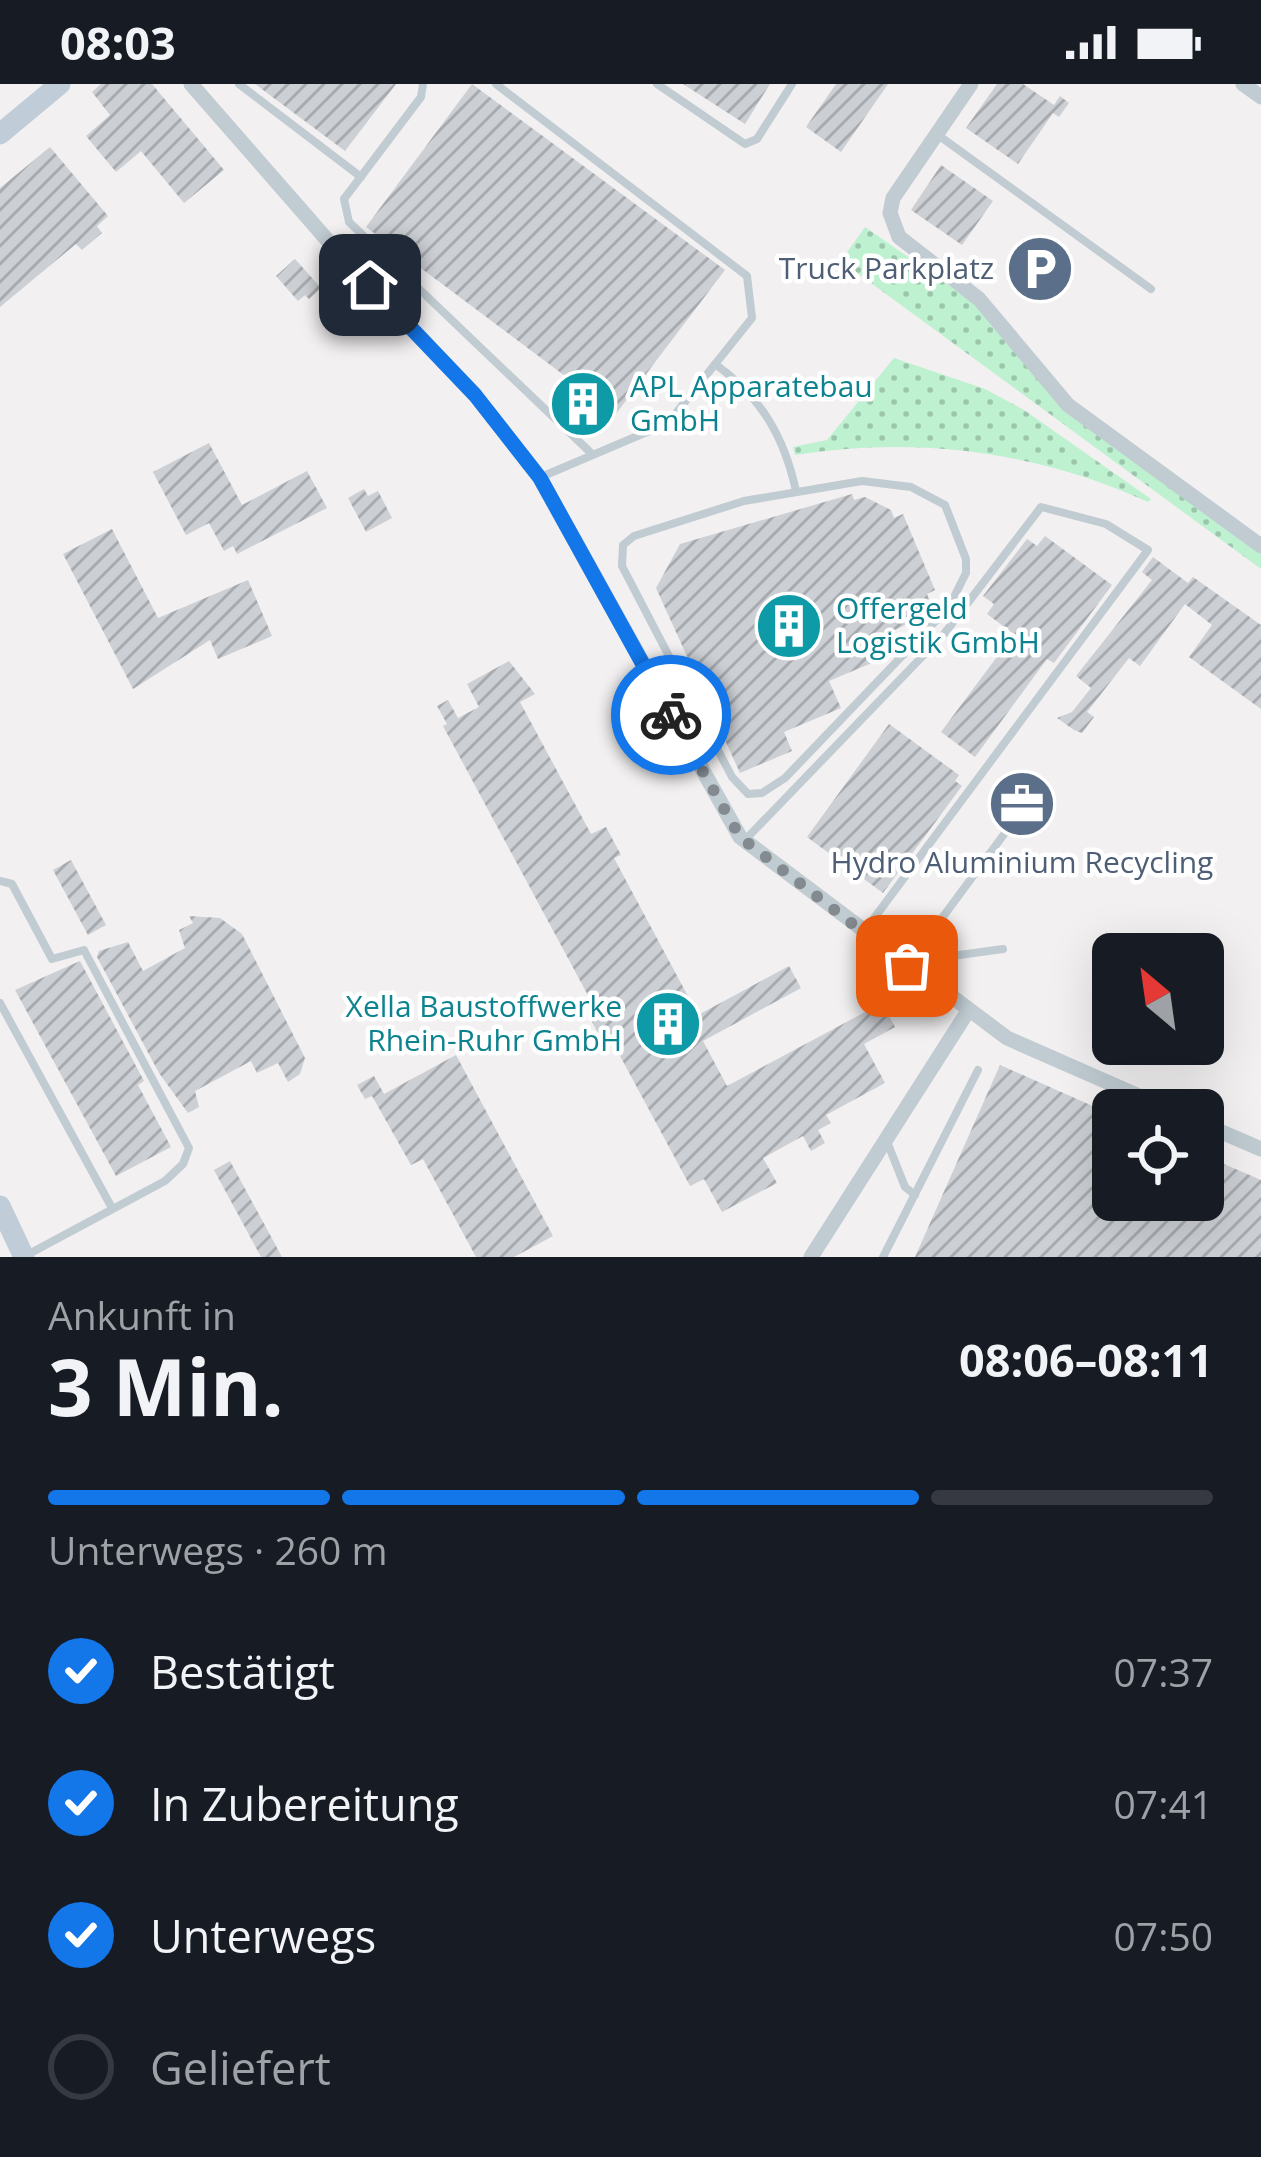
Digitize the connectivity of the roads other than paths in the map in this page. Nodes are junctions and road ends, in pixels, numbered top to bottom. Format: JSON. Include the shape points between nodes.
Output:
{"nodes":[{"id":1,"x":60,"y":84,"type":"edge"},
{"id":2,"x":191,"y":84,"type":"edge"},
{"id":3,"x":239,"y":84,"type":"edge"},
{"id":4,"x":424,"y":84,"type":"edge"},
{"id":5,"x":496,"y":84,"type":"edge"},
{"id":6,"x":657,"y":84,"type":"edge"},
{"id":7,"x":792,"y":84,"type":"edge"},
{"id":8,"x":971,"y":84,"type":"edge"},
{"id":9,"x":1243,"y":84,"type":"edge"},
{"id":10,"x":1261,"y":97,"type":"edge"},
{"id":11,"x":0,"y":134,"type":"edge"},
{"id":12,"x":937,"y":134,"type":"junction"},
{"id":13,"x":361,"y":176,"type":"junction"},
{"id":14,"x":1151,"y":289,"type":"dead end"},
{"id":15,"x":715,"y":364,"type":"junction"},
{"id":16,"x":591,"y":454,"type":"junction"},
{"id":17,"x":540,"y":478,"type":"junction"},
{"id":18,"x":796,"y":491,"type":"junction"},
{"id":19,"x":1261,"y":546,"type":"edge"},
{"id":20,"x":1039,"y":787,"type":"dead end"},
{"id":21,"x":744,"y":842,"type":"junction"},
{"id":22,"x":0,"y":881,"type":"edge"},
{"id":23,"x":863,"y":934,"type":"junction"},
{"id":24,"x":922,"y":945,"type":"junction"},
{"id":25,"x":1003,"y":949,"type":"dead end"},
{"id":26,"x":907,"y":966,"type":"junction"},
{"id":27,"x":0,"y":1004,"type":"edge"},
{"id":28,"x":968,"y":1011,"type":"junction"},
{"id":29,"x":978,"y":1070,"type":"dead end"},
{"id":30,"x":1123,"y":1089,"type":"edge"},
{"id":31,"x":1224,"y":1133,"type":"edge"},
{"id":32,"x":886,"y":1138,"type":"junction"},
{"id":33,"x":1261,"y":1149,"type":"edge"},
{"id":34,"x":915,"y":1195,"type":"junction"},
{"id":35,"x":0,"y":1206,"type":"edge"},
{"id":36,"x":112,"y":1208,"type":"junction"},
{"id":37,"x":30,"y":1254,"type":"edge"},
{"id":38,"x":47,"y":1257,"type":"edge"},
{"id":39,"x":811,"y":1257,"type":"edge"},
{"id":40,"x":884,"y":1257,"type":"edge"}],
"edges":[{"from":1,"to":11,"type":"street"},
{"from":2,"to":17,"type":"street","via":[[475,395]]},
{"from":3,"to":13,"type":"lane"},
{"from":4,"to":13,"type":"lane"},
{"from":5,"to":15,"type":"lane","via":[[747,276],[752,318]]},
{"from":6,"to":7,"type":"lane","via":[[745,144],[757,139]]},
{"from":8,"to":12,"type":"street"},
{"from":9,"to":10,"type":"street"},
{"from":12,"to":14,"type":"lane"},
{"from":12,"to":19,"type":"street","via":[[893,198],[892,224],[910,249],[979,298],[1068,405]]},
{"from":13,"to":16,"type":"lane","via":[[344,199],[349,222]]},
{"from":15,"to":16,"type":"lane","via":[[668,423]]},
{"from":15,"to":18,"type":"lane","via":[[749,389],[787,448]]},
{"from":16,"to":17,"type":"lane"},
{"from":17,"to":21,"type":"street"},
{"from":18,"to":18,"type":"lane","via":[[634,536],[620,554],[732,778],[753,796],[785,778],[950,607],[966,573],[945,505],[931,493],[862,481]]},
{"from":20,"to":24,"type":"lane"},
{"from":21,"to":23,"type":"street"},
{"from":21,"to":23,"type":"lane","via":[[944,634],[1041,507],[1106,524],[1148,550]]},
{"from":22,"to":36,"type":"lane","via":[[12,884],[52,959],[84,950],[186,1139],[188,1156],[177,1172]]},
{"from":23,"to":26,"type":"street"},
{"from":24,"to":25,"type":"lane","via":[[952,956]]},
{"from":24,"to":26,"type":"lane"},
{"from":26,"to":28,"type":"street"},
{"from":27,"to":36,"type":"lane"},
{"from":28,"to":30,"type":"street","via":[[1006,1038]]},
{"from":28,"to":32,"type":"street"},
{"from":29,"to":34,"type":"lane"},
{"from":31,"to":33,"type":"street"},
{"from":32,"to":34,"type":"lane"},
{"from":32,"to":39,"type":"street"},
{"from":34,"to":40,"type":"lane"},
{"from":35,"to":37,"type":"street"},
{"from":36,"to":37,"type":"lane"},
{"from":37,"to":38,"type":"lane"}]}
